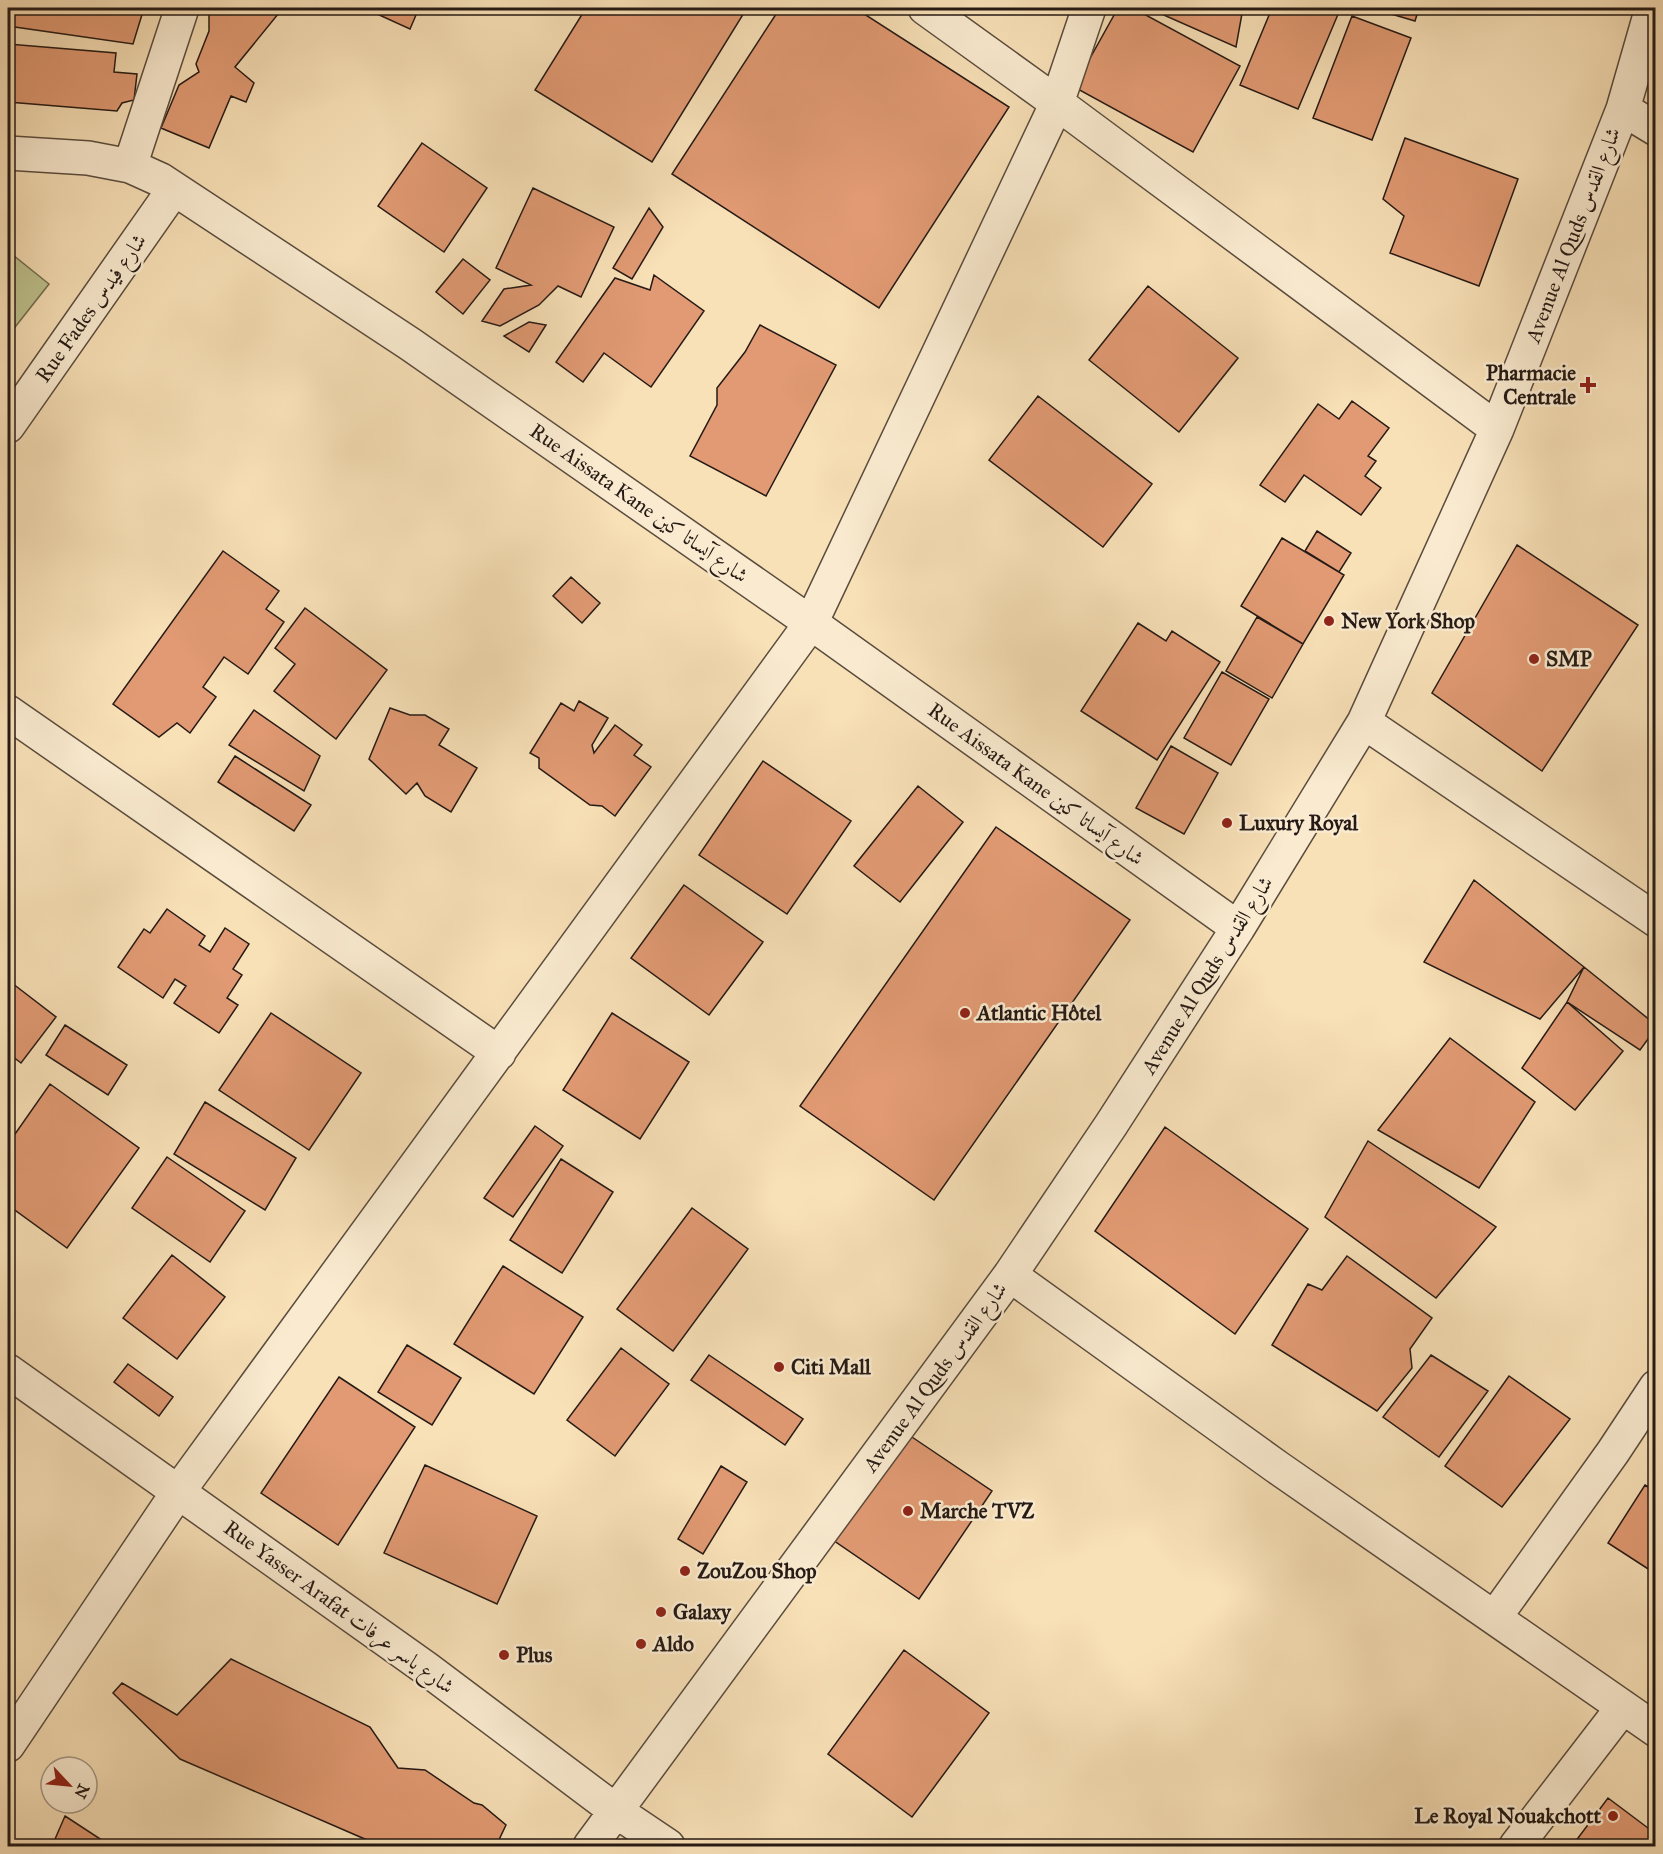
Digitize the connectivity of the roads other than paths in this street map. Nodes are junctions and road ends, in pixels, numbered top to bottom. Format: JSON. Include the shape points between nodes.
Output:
{"nodes":[{"id":1,"x":182,"y":8,"type":"edge"},
{"id":2,"x":925,"y":8,"type":"edge"},
{"id":3,"x":1089,"y":8,"type":"edge"},
{"id":4,"x":1652,"y":8,"type":"edge"},
{"id":5,"x":1057,"y":103,"type":"junction"},
{"id":6,"x":1623,"y":109,"type":"junction"},
{"id":7,"x":1656,"y":129,"type":"edge"},
{"id":8,"x":8,"y":153,"type":"edge"},
{"id":9,"x":130,"y":166,"type":"junction"},
{"id":10,"x":174,"y":189,"type":"junction"},
{"id":11,"x":8,"y":426,"type":"edge"},
{"id":12,"x":1497,"y":429,"type":"junction"},
{"id":13,"x":811,"y":623,"type":"junction"},
{"id":14,"x":8,"y":715,"type":"edge"},
{"id":15,"x":1364,"y":722,"type":"junction"},
{"id":16,"x":1656,"y":920,"type":"edge"},
{"id":17,"x":1238,"y":928,"type":"junction"},
{"id":18,"x":499,"y":1053,"type":"junction"},
{"id":19,"x":1010,"y":1275,"type":"junction"},
{"id":20,"x":8,"y":1371,"type":"edge"},
{"id":21,"x":1656,"y":1387,"type":"edge"},
{"id":22,"x":178,"y":1492,"type":"junction"},
{"id":23,"x":1495,"y":1617,"type":"junction"},
{"id":24,"x":1623,"y":1707,"type":"junction"},
{"id":25,"x":1656,"y":1730,"type":"edge"},
{"id":26,"x":8,"y":1745,"type":"edge"},
{"id":27,"x":616,"y":1811,"type":"junction"},
{"id":28,"x":590,"y":1846,"type":"edge"},
{"id":29,"x":668,"y":1846,"type":"edge"},
{"id":30,"x":1516,"y":1846,"type":"edge"}],
"edges":[{"from":1,"to":9,"type":"street"},
{"from":2,"to":5,"type":"street"},
{"from":3,"to":5,"type":"street"},
{"from":4,"to":6,"type":"street","name":"Avenue Al Quds شارع القدس"},
{"from":5,"to":12,"type":"street"},
{"from":5,"to":13,"type":"street"},
{"from":6,"to":7,"type":"street"},
{"from":6,"to":12,"type":"street","name":"Avenue Al Quds شارع القدس"},
{"from":8,"to":9,"type":"street","name":"Rue Aissata Kane شارع آيساتا كين","via":[[88,158]]},
{"from":9,"to":10,"type":"street","name":"Rue Aissata Kane شارع آيساتا كين"},
{"from":10,"to":11,"type":"street","name":"Rue Fades شارع فيدس"},
{"from":10,"to":13,"type":"street","name":"Rue Aissata Kane شارع آيساتا كين","via":[[410,344]]},
{"from":12,"to":15,"type":"street","name":"Avenue Al Quds شارع القدس"},
{"from":13,"to":17,"type":"street","name":"Rue Aissata Kane شارع آيساتا كين"},
{"from":13,"to":18,"type":"street"},
{"from":14,"to":18,"type":"street"},
{"from":15,"to":16,"type":"street"},
{"from":15,"to":17,"type":"street","name":"Avenue Al Quds شارع القدس"},
{"from":17,"to":19,"type":"street","name":"Avenue Al Quds شارع القدس"},
{"from":18,"to":22,"type":"street"},
{"from":19,"to":23,"type":"street","via":[[1277,1467]]},
{"from":19,"to":27,"type":"street","name":"Avenue Al Quds شارع القدس"},
{"from":20,"to":22,"type":"street","name":"Rue Yasser Arafat شارع ياسر عرفات"},
{"from":21,"to":23,"type":"street"},
{"from":22,"to":26,"type":"street"},
{"from":22,"to":27,"type":"street","name":"Rue Yasser Arafat شارع ياسر عرفات","via":[[428,1669]]},
{"from":23,"to":24,"type":"street"},
{"from":24,"to":25,"type":"street"},
{"from":24,"to":30,"type":"street"},
{"from":27,"to":28,"type":"street","name":"Avenue Al Quds شارع القدس"},
{"from":27,"to":29,"type":"street","name":"Rue Yasser Arafat شارع ياسر عرفات"}]}
